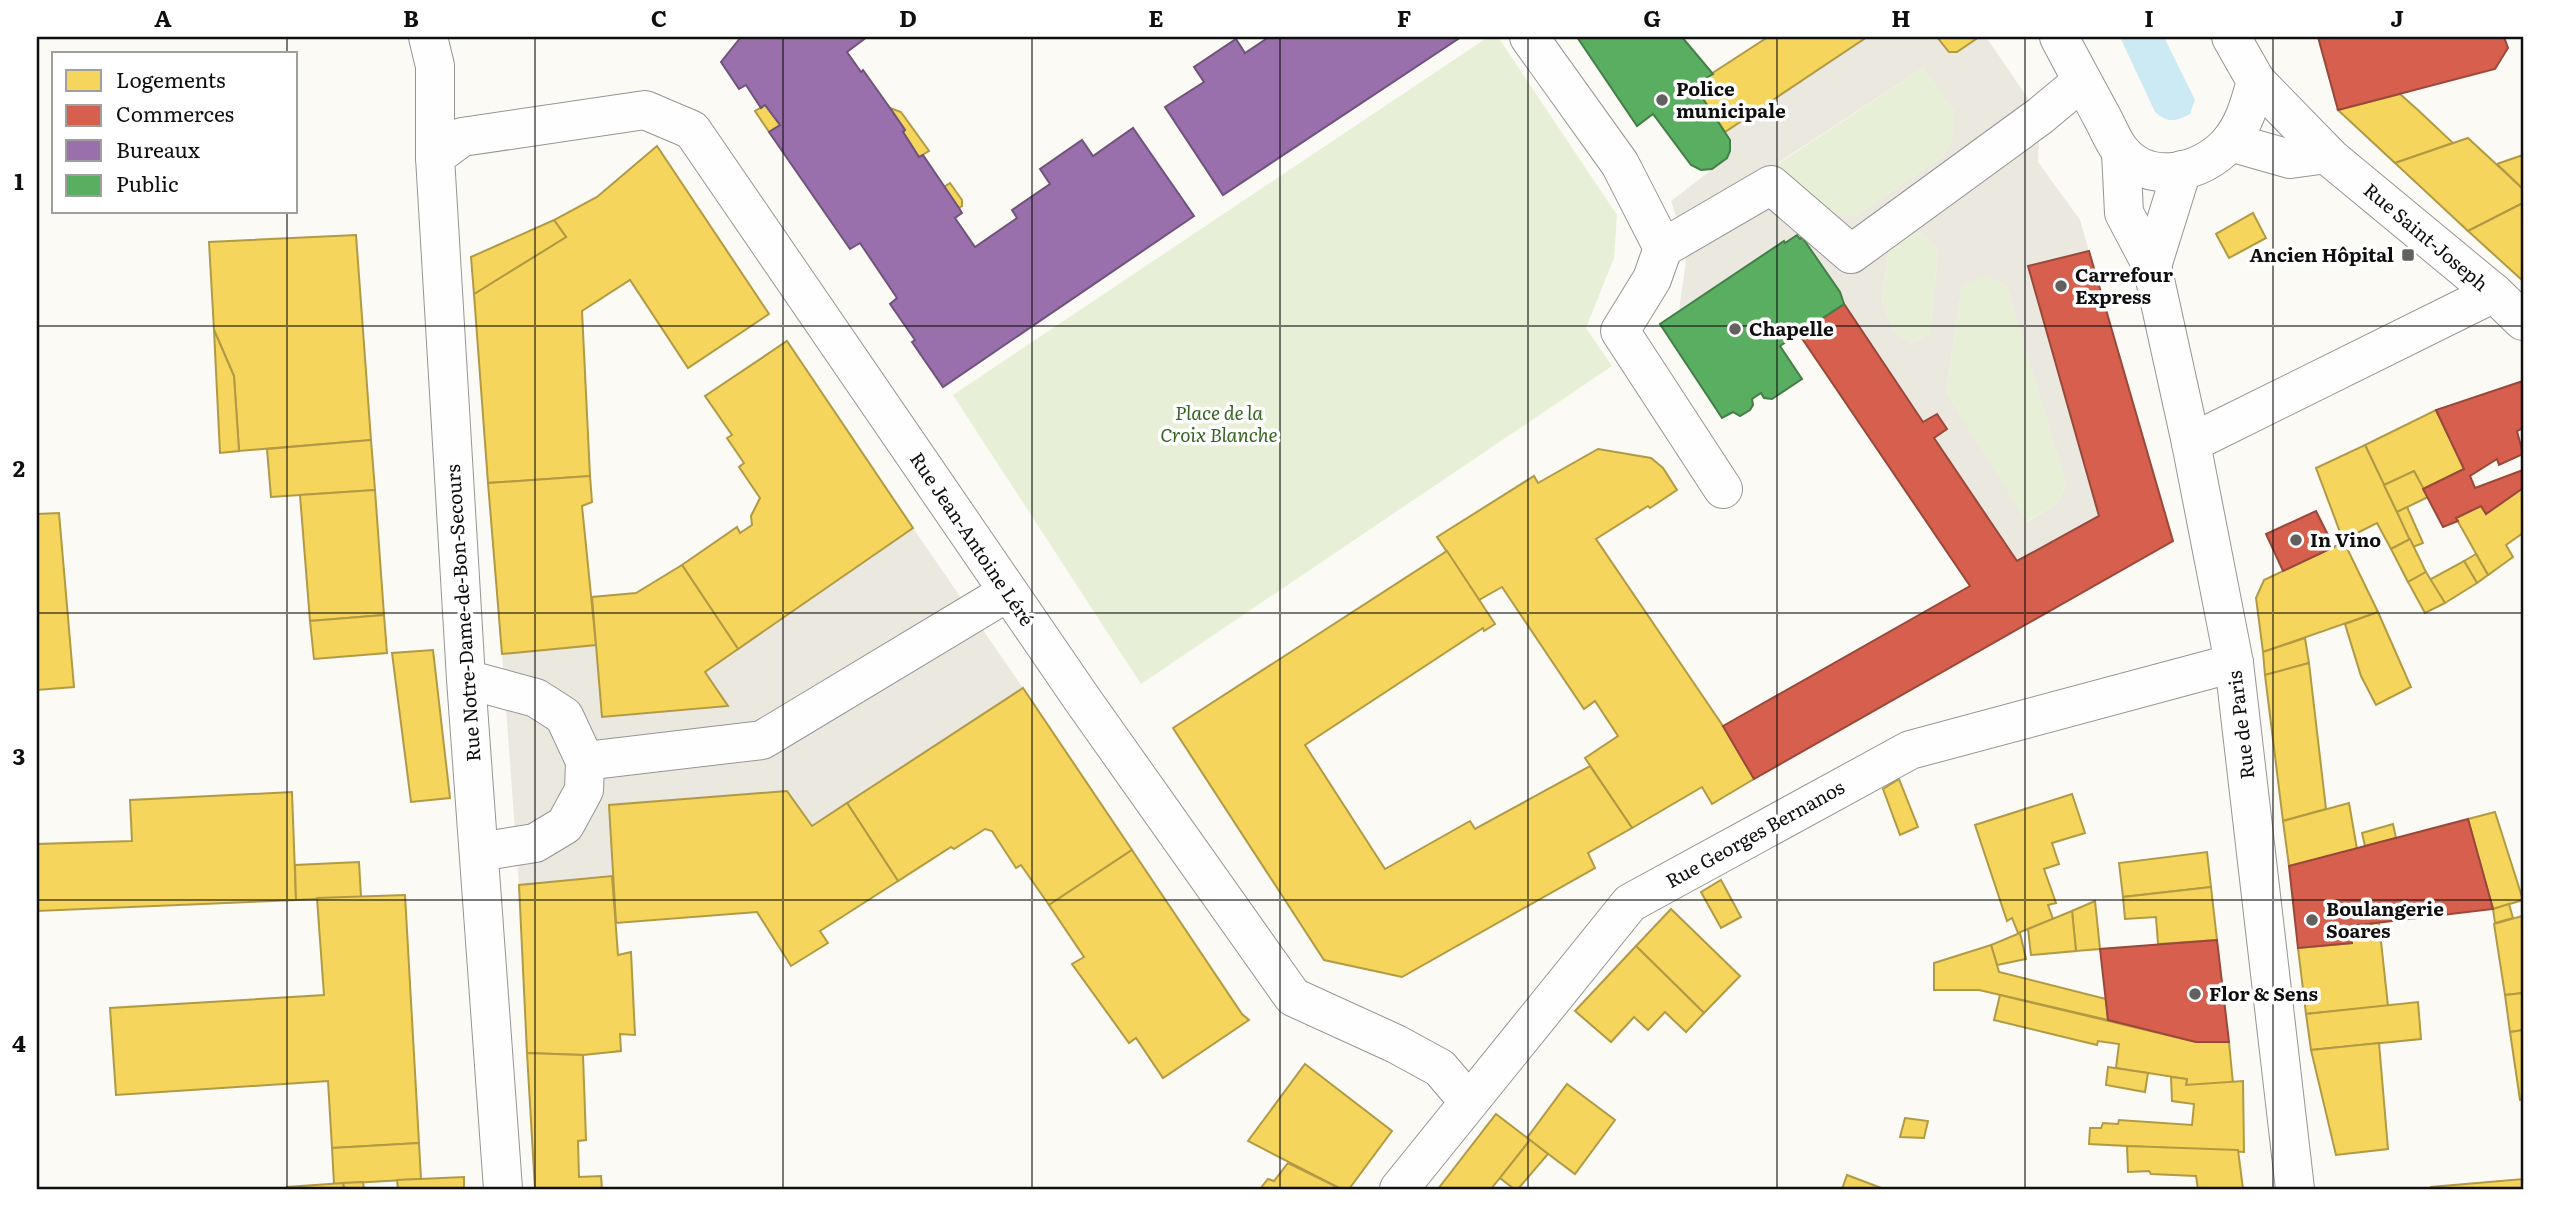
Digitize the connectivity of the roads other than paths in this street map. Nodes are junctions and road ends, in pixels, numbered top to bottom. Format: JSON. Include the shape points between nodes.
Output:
{"nodes":[{"id":1,"x":428,"y":37,"type":"edge"},
{"id":2,"x":1529,"y":37,"type":"edge"},
{"id":3,"x":2059,"y":37,"type":"edge"},
{"id":4,"x":2231,"y":37,"type":"edge"},
{"id":5,"x":2256,"y":80,"type":"junction"},
{"id":6,"x":2082,"y":81,"type":"junction"},
{"id":7,"x":2230,"y":142,"type":"junction"},
{"id":8,"x":2121,"y":152,"type":"junction"},
{"id":9,"x":2327,"y":154,"type":"junction"},
{"id":10,"x":435,"y":157,"type":"junction"},
{"id":11,"x":2182,"y":170,"type":"junction"},
{"id":12,"x":1663,"y":248,"type":"junction"},
{"id":13,"x":2152,"y":266,"type":"junction"},
{"id":14,"x":2494,"y":293,"type":"junction"},
{"id":15,"x":2523,"y":321,"type":"edge"},
{"id":16,"x":2191,"y":443,"type":"junction"},
{"id":17,"x":1723,"y":489,"type":"dead end"},
{"id":18,"x":1008,"y":592,"type":"junction"},
{"id":19,"x":2234,"y":663,"type":"junction"},
{"id":20,"x":466,"y":679,"type":"junction"},
{"id":21,"x":585,"y":761,"type":"junction"},
{"id":22,"x":479,"y":852,"type":"junction"},
{"id":23,"x":1468,"y":1101,"type":"junction"},
{"id":24,"x":503,"y":1189,"type":"edge"},
{"id":25,"x":1399,"y":1189,"type":"edge"},
{"id":26,"x":2295,"y":1189,"type":"edge"}],
"edges":[{"from":1,"to":10,"type":"street","name":"Rue Notre-Dame-de-Bon-Secours","via":[[435,66]]},
{"from":2,"to":12,"type":"street","via":[[1620,164]]},
{"from":3,"to":6,"type":"street"},
{"from":4,"to":5,"type":"street","name":"Rue Saint-Joseph"},
{"from":5,"to":7,"type":"street","via":[[2248,111]]},
{"from":5,"to":9,"type":"street","name":"Rue Saint-Joseph"},
{"from":6,"to":8,"type":"street"},
{"from":6,"to":12,"type":"street","via":[[1852,254],[1772,185]]},
{"from":7,"to":9,"type":"street","via":[[2290,159]]},
{"from":7,"to":11,"type":"street","via":[[2200,167]]},
{"from":8,"to":11,"type":"street","via":[[2143,167],[2165,173]]},
{"from":8,"to":13,"type":"street","name":"Rue de Paris","via":[[2124,213]]},
{"from":9,"to":14,"type":"street","name":"Rue Saint-Joseph"},
{"from":10,"to":18,"type":"street","name":"Rue Jean-Antoine Léré","via":[[462,136],[645,110],[692,130]]},
{"from":10,"to":20,"type":"street","name":"Rue Notre-Dame-de-Bon-Secours"},
{"from":11,"to":13,"type":"street","name":"Rue de Paris"},
{"from":12,"to":17,"type":"street","via":[[1652,279],[1620,331]]},
{"from":13,"to":16,"type":"street","name":"Rue de Paris"},
{"from":14,"to":15,"type":"street","name":"Rue Saint-Joseph"},
{"from":14,"to":16,"type":"street"},
{"from":16,"to":19,"type":"street","name":"Rue de Paris"},
{"from":18,"to":21,"type":"street","via":[[762,740]]},
{"from":18,"to":23,"type":"street","name":"Rue Jean-Antoine Léré","via":[[1293,997],[1440,1068]]},
{"from":19,"to":23,"type":"street","name":"Rue Georges Bernanos","via":[[1910,750],[1630,903]]},
{"from":19,"to":26,"type":"street","name":"Rue de Paris"},
{"from":20,"to":21,"type":"street","via":[[536,698],[565,716]]},
{"from":20,"to":22,"type":"street","name":"Rue Notre-Dame-de-Bon-Secours"},
{"from":21,"to":22,"type":"street","via":[[584,790],[565,825],[535,843]]},
{"from":22,"to":24,"type":"street","name":"Rue Notre-Dame-de-Bon-Secours"},
{"from":23,"to":25,"type":"street","name":"Rue Georges Bernanos"}]}
